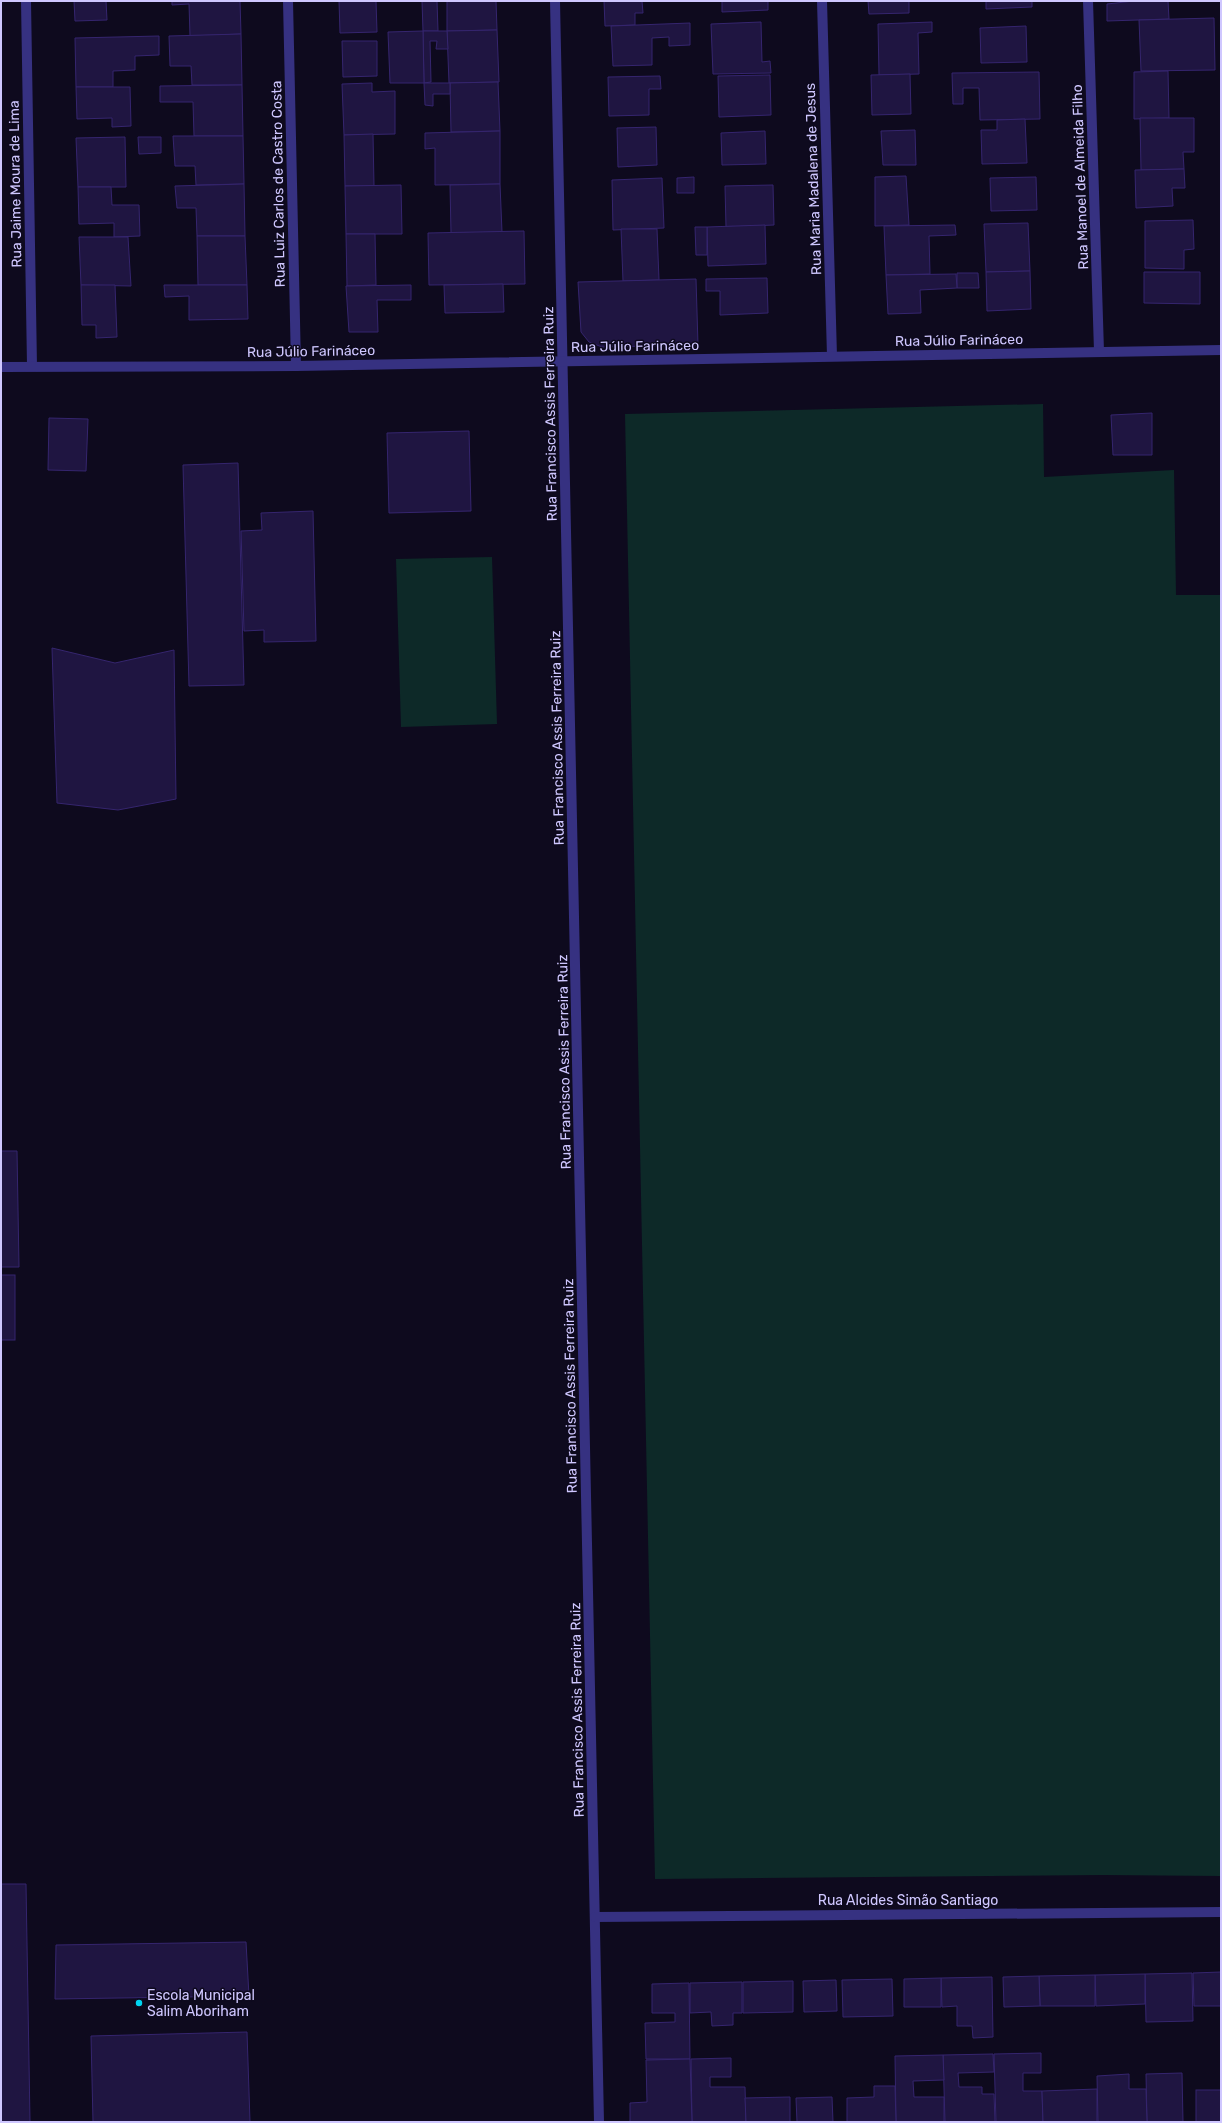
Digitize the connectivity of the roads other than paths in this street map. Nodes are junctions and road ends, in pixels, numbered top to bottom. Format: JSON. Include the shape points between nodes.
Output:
{"nodes":[{"id":1,"x":26,"y":1,"type":"edge"},
{"id":2,"x":288,"y":1,"type":"edge"},
{"id":3,"x":555,"y":1,"type":"edge"},
{"id":4,"x":822,"y":1,"type":"edge"},
{"id":5,"x":1088,"y":1,"type":"edge"},
{"id":6,"x":1221,"y":350,"type":"edge"},
{"id":7,"x":1099,"y":351,"type":"junction"},
{"id":8,"x":832,"y":356,"type":"junction"},
{"id":9,"x":563,"y":361,"type":"junction"},
{"id":10,"x":32,"y":366,"type":"junction"},
{"id":11,"x":296,"y":366,"type":"junction"},
{"id":12,"x":1,"y":367,"type":"edge"},
{"id":13,"x":1221,"y":1912,"type":"edge"},
{"id":14,"x":595,"y":1917,"type":"junction"},
{"id":15,"x":599,"y":2122,"type":"edge"}],
"edges":[{"from":1,"to":10,"type":"street","name":"Rua Jaime Moura de Lima"},
{"from":2,"to":11,"type":"street","name":"Rua Luiz Carlos de Castro Costa"},
{"from":3,"to":9,"type":"street","name":"Rua Francisco Assis Ferreira Ruiz"},
{"from":4,"to":8,"type":"street","name":"Rua Maria Madalena de Jesus"},
{"from":5,"to":7,"type":"street","name":"Rua Manoel de Almeida Filho"},
{"from":6,"to":7,"type":"street","name":"Rua Júlio Farináceo"},
{"from":7,"to":8,"type":"street","name":"Rua Júlio Farináceo"},
{"from":8,"to":9,"type":"street","name":"Rua Júlio Farináceo"},
{"from":9,"to":11,"type":"street","name":"Rua Júlio Farináceo"},
{"from":9,"to":14,"type":"street","name":"Rua Francisco Assis Ferreira Ruiz"},
{"from":10,"to":11,"type":"street","name":"Rua Júlio Farináceo"},
{"from":10,"to":12,"type":"street","name":"Rua Júlio Farináceo"},
{"from":13,"to":14,"type":"street","name":"Rua Alcides Simão Santiago"},
{"from":14,"to":15,"type":"street","name":"Rua Francisco Assis Ferreira Ruiz"}]}
